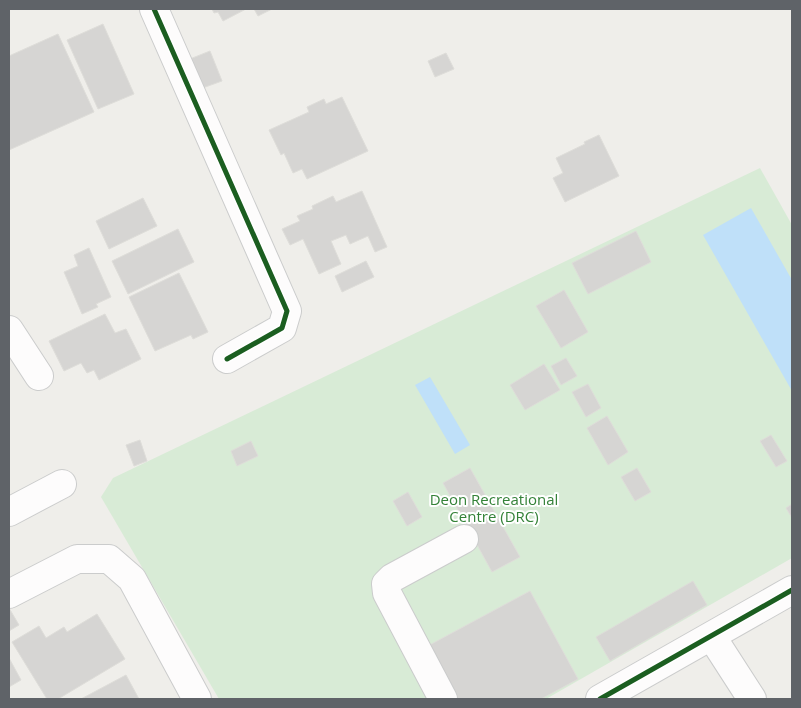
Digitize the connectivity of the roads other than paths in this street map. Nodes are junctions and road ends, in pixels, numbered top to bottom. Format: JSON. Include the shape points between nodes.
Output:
{"nodes":[{"id":1,"x":154,"y":9,"type":"edge"},
{"id":2,"x":9,"y":330,"type":"edge"},
{"id":3,"x":227,"y":359,"type":"dead end"},
{"id":4,"x":39,"y":376,"type":"dead end"},
{"id":5,"x":62,"y":484,"type":"dead end"},
{"id":6,"x":9,"y":512,"type":"edge"},
{"id":7,"x":464,"y":539,"type":"dead end"},
{"id":8,"x":792,"y":590,"type":"edge"},
{"id":9,"x":9,"y":594,"type":"edge"},
{"id":10,"x":712,"y":636,"type":"junction"},
{"id":11,"x":197,"y":699,"type":"edge"},
{"id":12,"x":443,"y":699,"type":"edge"},
{"id":13,"x":600,"y":699,"type":"edge"},
{"id":14,"x":752,"y":699,"type":"edge"}],
"edges":[{"from":1,"to":3,"type":"street","via":[[287,310],[282,328]]},
{"from":2,"to":4,"type":"street"},
{"from":5,"to":6,"type":"street"},
{"from":7,"to":12,"type":"street","via":[[386,584],[386,593]]},
{"from":8,"to":10,"type":"street"},
{"from":9,"to":11,"type":"street","via":[[77,560],[109,559],[132,579]]},
{"from":10,"to":13,"type":"street"},
{"from":10,"to":14,"type":"street"}]}
